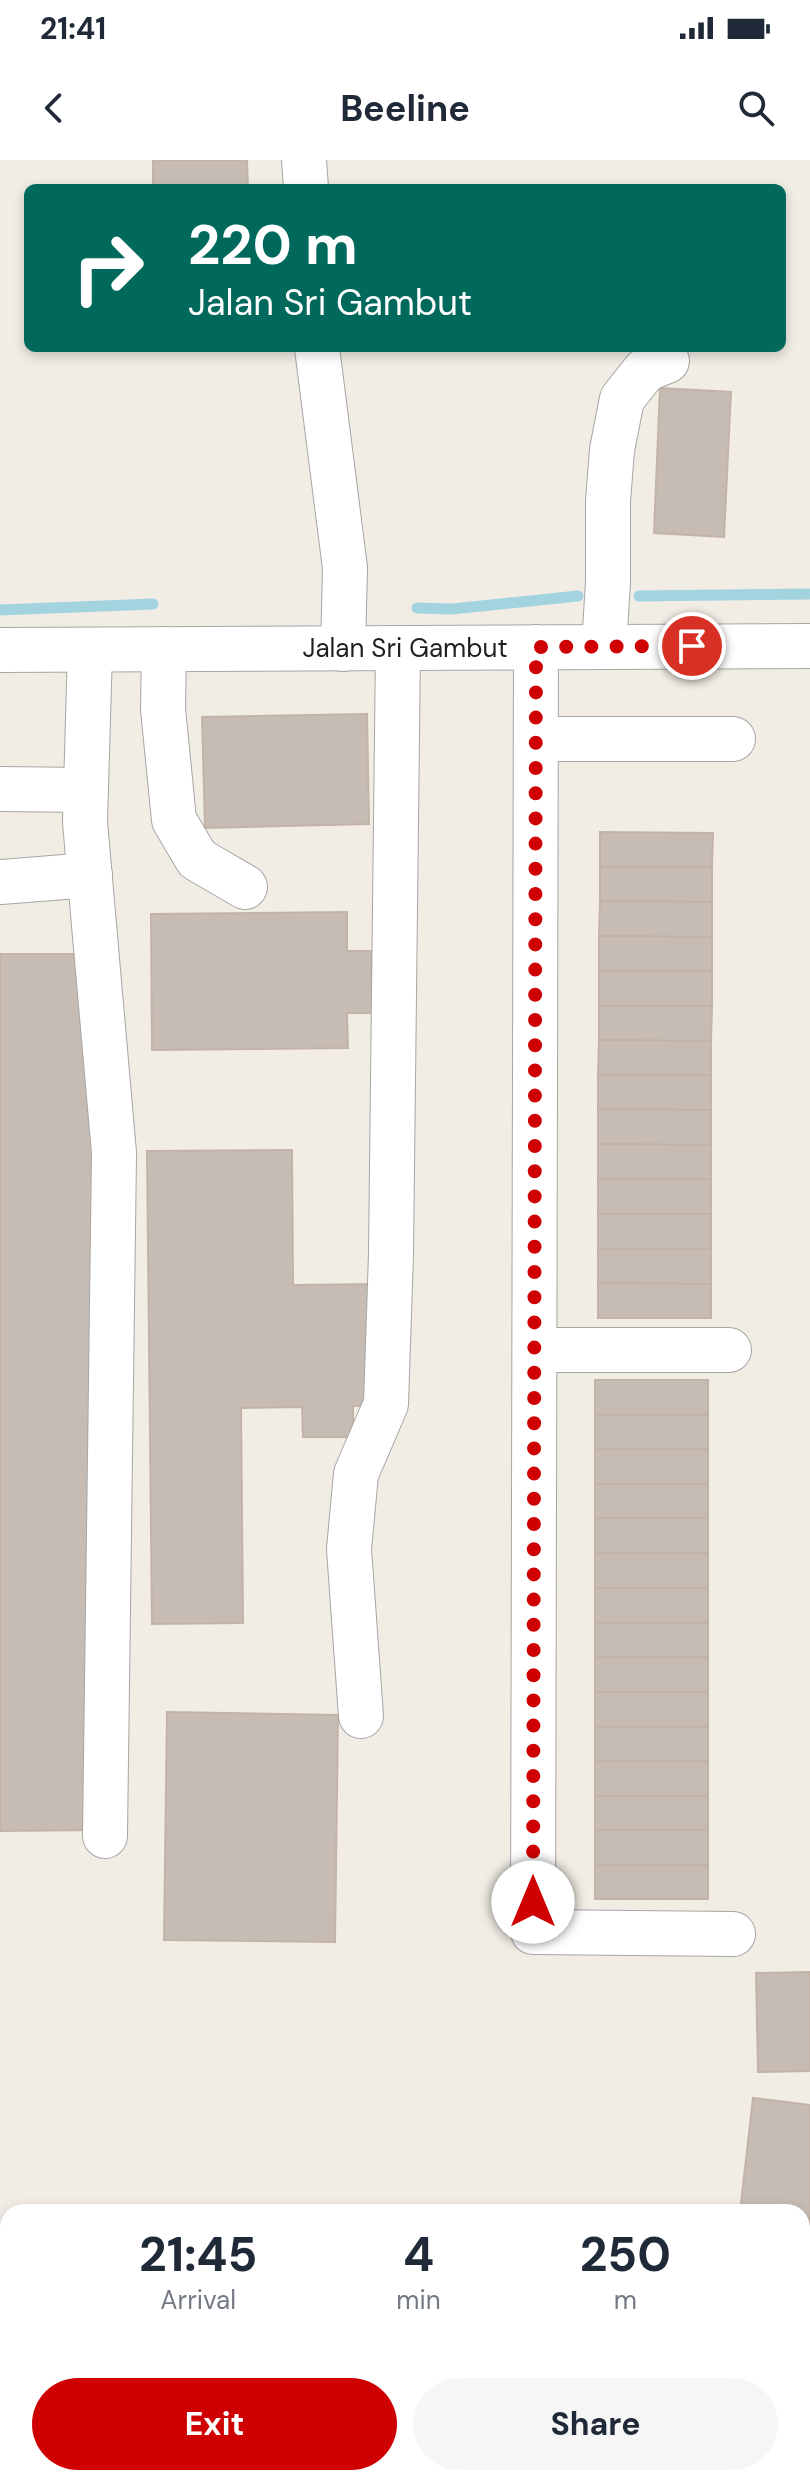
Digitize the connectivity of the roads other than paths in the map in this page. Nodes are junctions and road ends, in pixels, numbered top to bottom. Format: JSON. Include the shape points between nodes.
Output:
{"nodes":[{"id":1,"x":304,"y":160,"type":"edge"},
{"id":2,"x":306,"y":184,"type":"edge"},
{"id":3,"x":318,"y":352,"type":"edge"},
{"id":4,"x":667,"y":361,"type":"dead end"},
{"id":5,"x":810,"y":646,"type":"edge"},
{"id":6,"x":536,"y":647,"type":"junction"},
{"id":7,"x":604,"y":647,"type":"junction"},
{"id":8,"x":398,"y":648,"type":"junction"},
{"id":9,"x":164,"y":649,"type":"junction"},
{"id":10,"x":343,"y":649,"type":"junction"},
{"id":11,"x":0,"y":650,"type":"edge"},
{"id":12,"x":90,"y":650,"type":"junction"},
{"id":13,"x":536,"y":739,"type":"junction"},
{"id":14,"x":733,"y":739,"type":"dead end"},
{"id":15,"x":0,"y":789,"type":"edge"},
{"id":16,"x":86,"y":790,"type":"junction"},
{"id":17,"x":90,"y":875,"type":"junction"},
{"id":18,"x":0,"y":882,"type":"edge"},
{"id":19,"x":245,"y":887,"type":"dead end"},
{"id":20,"x":535,"y":1350,"type":"junction"},
{"id":21,"x":729,"y":1350,"type":"dead end"},
{"id":22,"x":361,"y":1716,"type":"dead end"},
{"id":23,"x":105,"y":1836,"type":"dead end"},
{"id":24,"x":733,"y":1934,"type":"dead end"}],
"edges":[{"from":1,"to":2,"type":"street"},
{"from":3,"to":10,"type":"street","via":[[345,568]]},
{"from":4,"to":7,"type":"street","via":[[645,370],[622,399],[609,488]]},
{"from":5,"to":7,"type":"street","name":"Jalan Sri Gambut"},
{"from":6,"to":7,"type":"street","name":"Jalan Sri Gambut"},
{"from":6,"to":8,"type":"street","name":"Jalan Sri Gambut"},
{"from":6,"to":13,"type":"street"},
{"from":8,"to":10,"type":"street","name":"Jalan Sri Gambut"},
{"from":8,"to":22,"type":"street","via":[[386,1404],[356,1474],[349,1549]]},
{"from":9,"to":10,"type":"street","name":"Jalan Sri Gambut"},
{"from":9,"to":12,"type":"street","name":"Jalan Sri Gambut"},
{"from":9,"to":19,"type":"street","via":[[163,709],[174,820],[197,859]]},
{"from":11,"to":12,"type":"street","name":"Jalan Sri Gambut"},
{"from":12,"to":16,"type":"street"},
{"from":13,"to":14,"type":"street"},
{"from":13,"to":20,"type":"street"},
{"from":15,"to":16,"type":"street"},
{"from":16,"to":17,"type":"street"},
{"from":17,"to":18,"type":"street"},
{"from":17,"to":23,"type":"street","via":[[114,1153]]},
{"from":20,"to":21,"type":"street"},
{"from":20,"to":24,"type":"street","via":[[533,1932]]}]}
